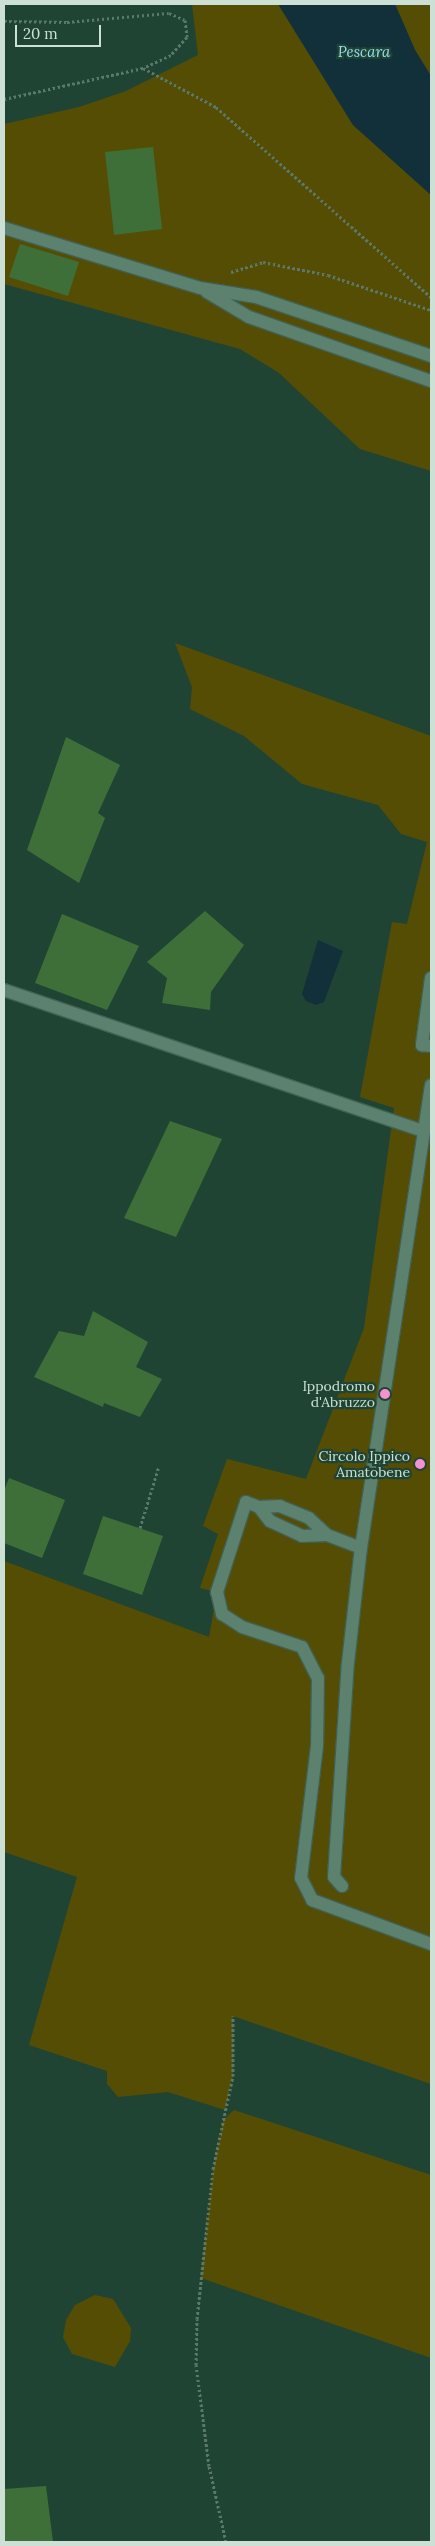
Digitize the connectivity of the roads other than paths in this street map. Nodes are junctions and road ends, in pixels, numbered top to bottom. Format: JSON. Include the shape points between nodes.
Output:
{"nodes":[{"id":1,"x":4,"y":228,"type":"edge"},
{"id":2,"x":200,"y":288,"type":"junction"},
{"id":3,"x":431,"y":356,"type":"edge"},
{"id":4,"x":431,"y":381,"type":"edge"},
{"id":5,"x":431,"y":978,"type":"edge"},
{"id":6,"x":4,"y":990,"type":"edge"},
{"id":7,"x":431,"y":1046,"type":"edge"},
{"id":8,"x":431,"y":1085,"type":"edge"},
{"id":9,"x":422,"y":1131,"type":"junction"},
{"id":10,"x":259,"y":1507,"type":"junction"},
{"id":11,"x":327,"y":1535,"type":"junction"},
{"id":12,"x":361,"y":1548,"type":"junction"},
{"id":13,"x":342,"y":1886,"type":"dead end"},
{"id":14,"x":431,"y":1944,"type":"edge"}],
"edges":[{"from":1,"to":2,"type":"lane"},
{"from":2,"to":3,"type":"lane","via":[[256,296]]},
{"from":2,"to":4,"type":"lane","via":[[249,317]]},
{"from":5,"to":7,"type":"lane","via":[[422,1045]]},
{"from":6,"to":9,"type":"lane"},
{"from":8,"to":9,"type":"lane"},
{"from":9,"to":12,"type":"lane"},
{"from":10,"to":11,"type":"lane","via":[[280,1506],[309,1518]]},
{"from":10,"to":11,"type":"lane","via":[[270,1522],[302,1536]]},
{"from":10,"to":14,"type":"lane","via":[[246,1502],[217,1592],[222,1614],[242,1627],[302,1647],[318,1678],[317,1746],[301,1878],[312,1900]]},
{"from":11,"to":12,"type":"lane"},
{"from":12,"to":13,"type":"lane","via":[[348,1663],[334,1877]]}]}
